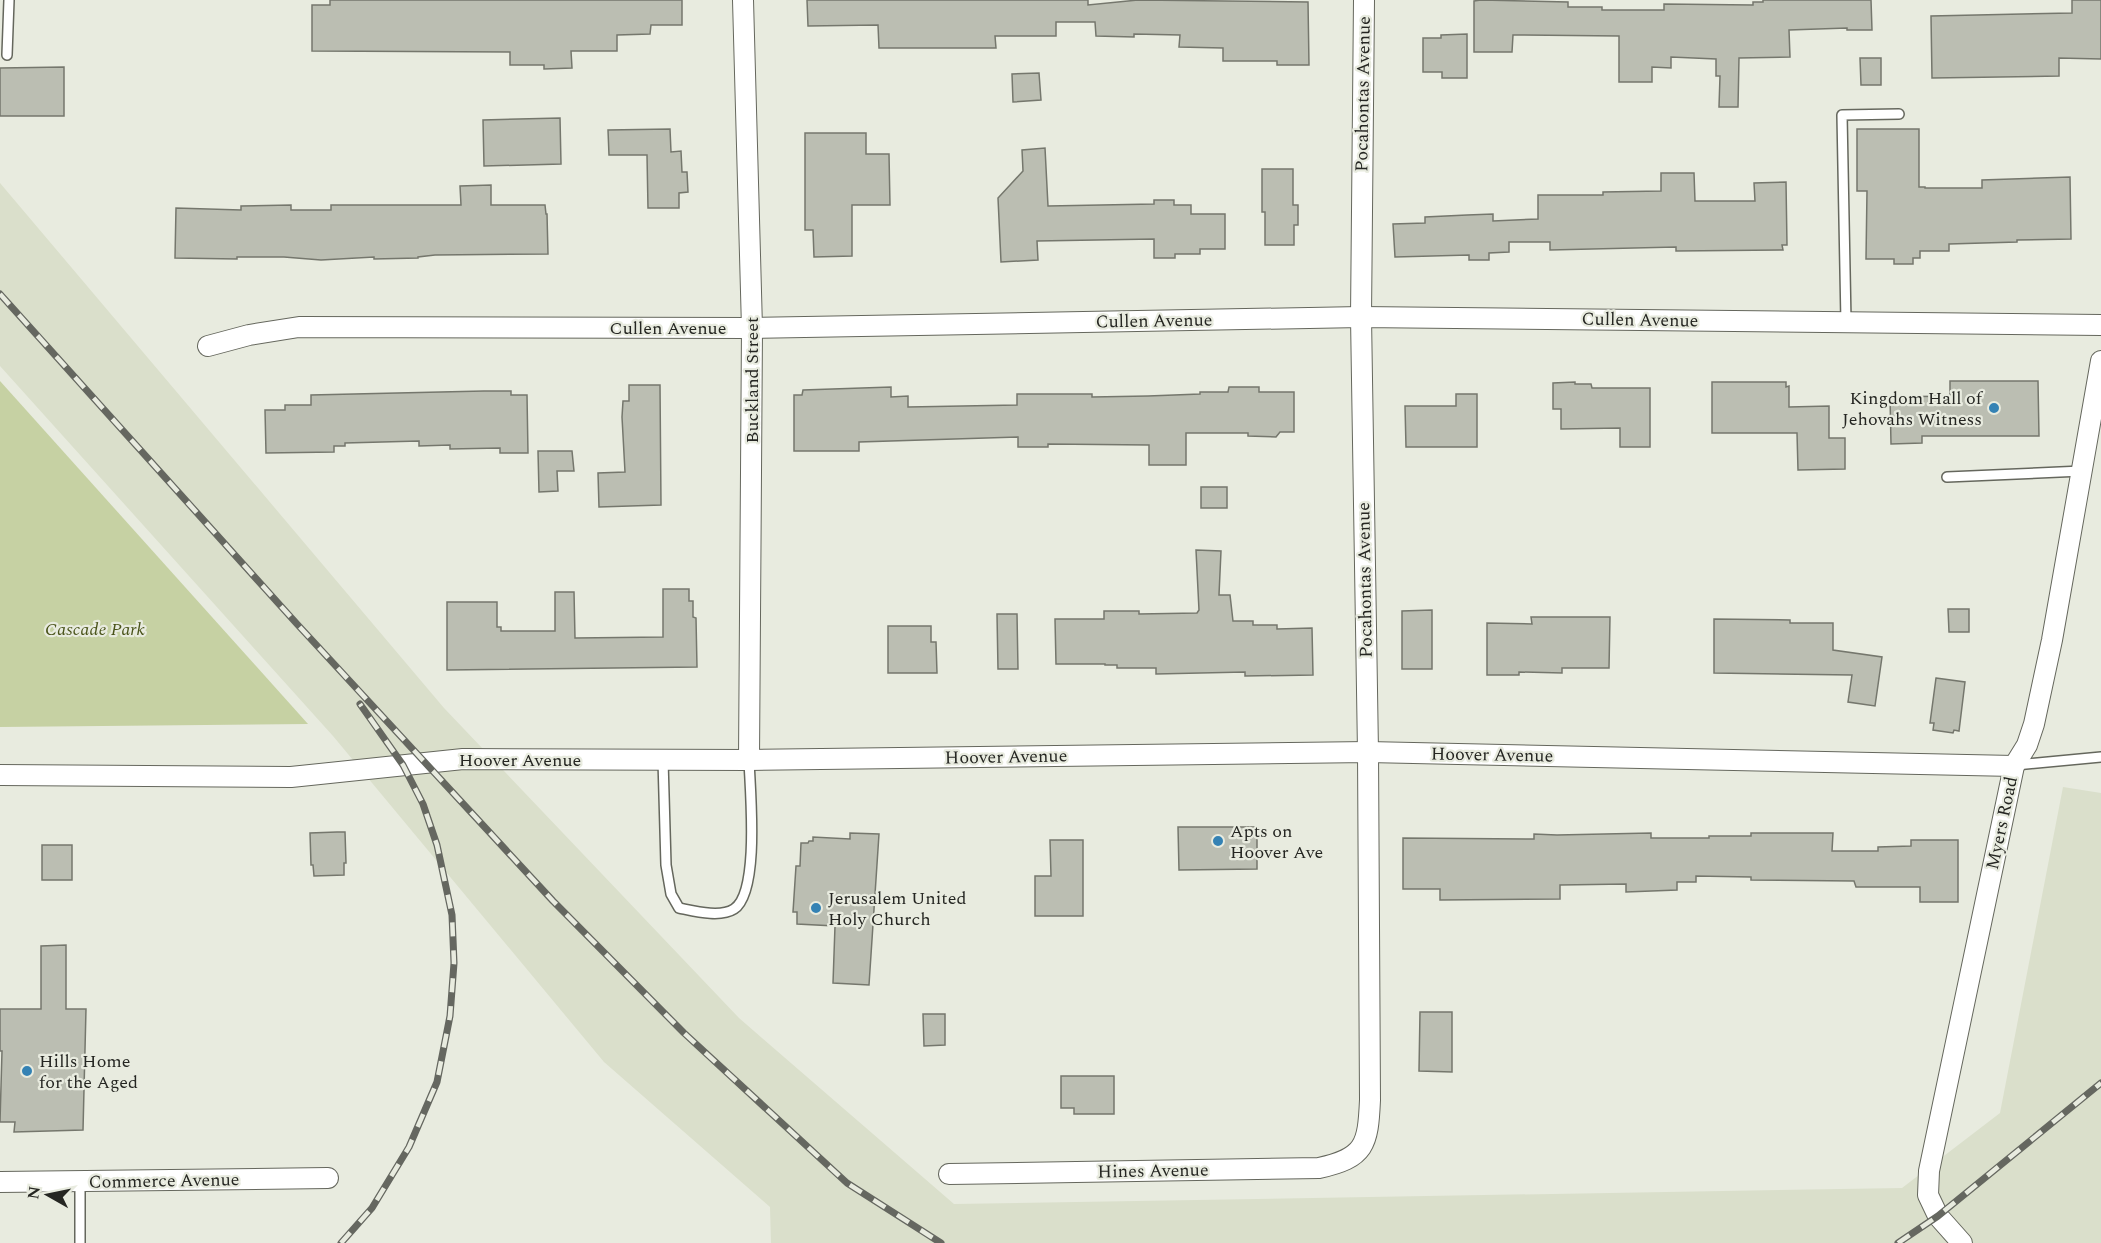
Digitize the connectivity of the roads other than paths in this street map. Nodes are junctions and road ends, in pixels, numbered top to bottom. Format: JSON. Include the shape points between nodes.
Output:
{"nodes":[{"id":1,"x":9,"y":0,"type":"edge"},
{"id":2,"x":742,"y":0,"type":"edge"},
{"id":3,"x":1364,"y":0,"type":"edge"},
{"id":4,"x":7,"y":55,"type":"dead end"},
{"id":5,"x":1899,"y":114,"type":"dead end"},
{"id":6,"x":1361,"y":317,"type":"junction"},
{"id":7,"x":1846,"y":322,"type":"junction"},
{"id":8,"x":2101,"y":325,"type":"edge"},
{"id":9,"x":752,"y":328,"type":"junction"},
{"id":10,"x":208,"y":346,"type":"dead end"},
{"id":11,"x":2101,"y":361,"type":"edge"},
{"id":12,"x":2082,"y":471,"type":"junction"},
{"id":13,"x":1947,"y":477,"type":"dead end"},
{"id":14,"x":1368,"y":752,"type":"junction"},
{"id":15,"x":2101,"y":757,"type":"edge"},
{"id":16,"x":663,"y":760,"type":"junction"},
{"id":17,"x":749,"y":760,"type":"junction"},
{"id":18,"x":2014,"y":766,"type":"junction"},
{"id":19,"x":0,"y":775,"type":"edge"},
{"id":20,"x":1355,"y":1155,"type":"joint"},
{"id":21,"x":949,"y":1174,"type":"dead end"},
{"id":22,"x":328,"y":1178,"type":"dead end"},
{"id":23,"x":0,"y":1182,"type":"edge"},
{"id":24,"x":80,"y":1182,"type":"junction"},
{"id":25,"x":80,"y":1243,"type":"edge"},
{"id":26,"x":1962,"y":1243,"type":"edge"}],
"edges":[{"from":1,"to":4,"type":"lane"},
{"from":2,"to":9,"type":"street","name":"Buckland Street"},
{"from":3,"to":6,"type":"street","name":"Pocahontas Avenue"},
{"from":5,"to":7,"type":"lane","via":[[1842,115]]},
{"from":6,"to":7,"type":"street","name":"Cullen Avenue"},
{"from":6,"to":9,"type":"street","name":"Cullen Avenue"},
{"from":6,"to":14,"type":"street","name":"Pocahontas Avenue"},
{"from":7,"to":8,"type":"street","name":"Cullen Avenue"},
{"from":9,"to":10,"type":"street","name":"Cullen Avenue","via":[[299,327]]},
{"from":9,"to":17,"type":"street","name":"Buckland Street"},
{"from":11,"to":12,"type":"street","name":"Myers Road"},
{"from":12,"to":13,"type":"lane"},
{"from":12,"to":18,"type":"street","name":"Myers Road","via":[[2034,724]]},
{"from":14,"to":17,"type":"street","name":"Hoover Avenue"},
{"from":14,"to":18,"type":"street","name":"Hoover Avenue"},
{"from":14,"to":20,"type":"street","name":"Pocahontas Avenue","via":[[1369,1131]]},
{"from":15,"to":18,"type":"lane"},
{"from":16,"to":17,"type":"street","name":"Hoover Avenue"},
{"from":16,"to":17,"type":"lane","via":[[666,865],[671,894],[680,908],[705,914],[733,910],[744,898],[751,844]]},
{"from":16,"to":19,"type":"street","name":"Hoover Avenue","via":[[464,759],[279,778]]},
{"from":18,"to":26,"type":"street","name":"Myers Road","via":[[1929,1171],[1928,1195],[1938,1216]]},
{"from":20,"to":21,"type":"street","name":"Hines Avenue","via":[[1319,1168]]},
{"from":22,"to":24,"type":"street","name":"Commerce Avenue"},
{"from":23,"to":24,"type":"street","name":"Commerce Avenue"},
{"from":24,"to":25,"type":"lane"}]}
